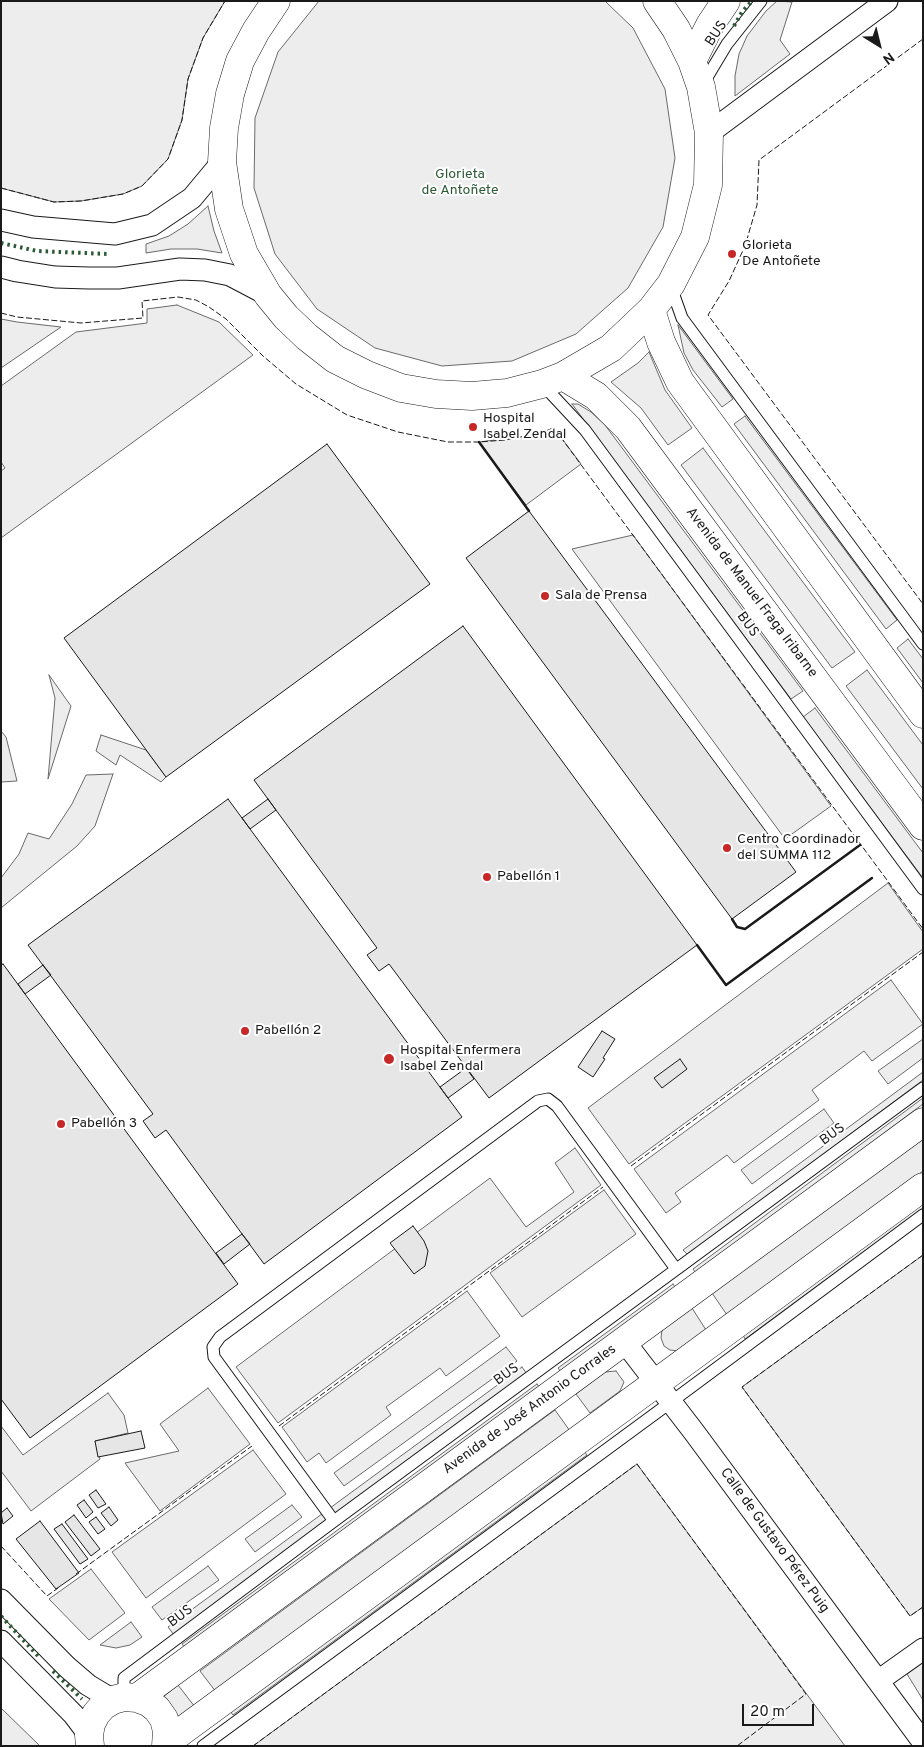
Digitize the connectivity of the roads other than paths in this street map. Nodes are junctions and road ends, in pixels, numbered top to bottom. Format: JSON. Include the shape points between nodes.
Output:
{"nodes":[{"id":1,"x":276,"y":1,"type":"edge"},
{"id":2,"x":657,"y":1,"type":"edge"},
{"id":3,"x":726,"y":1,"type":"edge"},
{"id":4,"x":761,"y":1,"type":"edge"},
{"id":5,"x":886,"y":1,"type":"edge"},
{"id":6,"x":692,"y":61,"type":"junction"},
{"id":7,"x":701,"y":87,"type":"junction"},
{"id":8,"x":709,"y":133,"type":"junction"},
{"id":9,"x":222,"y":162,"type":"junction"},
{"id":10,"x":1,"y":220,"type":"edge"},
{"id":11,"x":1,"y":267,"type":"edge"},
{"id":12,"x":670,"y":284,"type":"junction"},
{"id":13,"x":268,"y":295,"type":"junction"},
{"id":14,"x":651,"y":310,"type":"junction"},
{"id":15,"x":553,"y":380,"type":"junction"},
{"id":16,"x":923,"y":644,"type":"edge"},
{"id":17,"x":923,"y":714,"type":"edge"},
{"id":18,"x":923,"y":826,"type":"edge"},
{"id":19,"x":923,"y":889,"type":"edge"},
{"id":20,"x":923,"y":1088,"type":"edge"},
{"id":21,"x":923,"y":1122,"type":"edge"},
{"id":22,"x":923,"y":1187,"type":"edge"},
{"id":23,"x":923,"y":1215,"type":"edge"},
{"id":24,"x":676,"y":1269,"type":"junction"},
{"id":25,"x":624,"y":1341,"type":"junction"},
{"id":26,"x":664,"y":1393,"type":"junction"},
{"id":27,"x":334,"y":1521,"type":"junction"},
{"id":28,"x":1,"y":1600,"type":"edge"},
{"id":29,"x":1,"y":1641,"type":"edge"},
{"id":30,"x":923,"y":1649,"type":"edge"},
{"id":31,"x":878,"y":1681,"type":"junction"},
{"id":32,"x":125,"y":1698,"type":"junction"},
{"id":33,"x":89,"y":1740,"type":"edge"},
{"id":34,"x":923,"y":1742,"type":"edge"},
{"id":35,"x":166,"y":1744,"type":"edge"},
{"id":36,"x":203,"y":1746,"type":"edge"}],
"edges":[{"from":1,"to":9,"type":"street","via":[[240,62],[224,128]]},
{"from":2,"to":6,"type":"street"},
{"from":3,"to":6,"type":"street","via":[[710,24]]},
{"from":4,"to":7,"type":"lane","name":"BUS","via":[[727,44]]},
{"from":5,"to":8,"type":"street"},
{"from":6,"to":7,"type":"street"},
{"from":7,"to":8,"type":"street"},
{"from":8,"to":12,"type":"street","via":[[708,186],[695,237]]},
{"from":9,"to":10,"type":"street","via":[[192,198],[152,225],[115,234],[33,227]]},
{"from":9,"to":13,"type":"street","via":[[229,209],[244,254]]},
{"from":11,"to":13,"type":"street","via":[[55,277],[89,278],[205,270],[230,274]]},
{"from":12,"to":14,"type":"street"},
{"from":12,"to":16,"type":"lane","via":[[682,318]]},
{"from":13,"to":15,"type":"street","via":[[307,337],[335,358],[401,388],[472,396],[507,393]]},
{"from":14,"to":15,"type":"street","via":[[611,348]]},
{"from":14,"to":17,"type":"street","via":[[661,342],[680,382]]},
{"from":15,"to":18,"type":"street","name":"Avenida de Manuel Fraga Iribarne","via":[[596,396],[628,428]]},
{"from":15,"to":19,"type":"lane","name":"BUS","via":[[585,430]]},
{"from":20,"to":24,"type":"lane","name":"BUS"},
{"from":21,"to":25,"type":"street","name":"Avenida de José Antonio Corrales"},
{"from":22,"to":26,"type":"street"},
{"from":23,"to":26,"type":"lane"},
{"from":24,"to":27,"type":"lane","name":"BUS"},
{"from":24,"to":27,"type":"lane","via":[[557,1106],[548,1100],[538,1101],[220,1337],[213,1347],[214,1358]]},
{"from":25,"to":26,"type":"street","name":"Calle de Gustavo Pérez Puig"},
{"from":25,"to":32,"type":"street","name":"Avenida de José Antonio Corrales"},
{"from":26,"to":31,"type":"street","name":"Calle de Gustavo Pérez Puig"},
{"from":26,"to":35,"type":"street"},
{"from":26,"to":36,"type":"lane"},
{"from":27,"to":32,"type":"lane","name":"BUS","via":[[124,1678]]},
{"from":28,"to":32,"type":"street","via":[[88,1685]]},
{"from":29,"to":33,"type":"street","via":[[74,1715]]},
{"from":30,"to":31,"type":"street"},
{"from":31,"to":34,"type":"street","name":"Calle de Gustavo Pérez Puig"},
{"from":32,"to":33,"type":"street","name":"Avenida de José Antonio Corrales","via":[[103,1706],[96,1714]]},
{"from":32,"to":35,"type":"street","via":[[148,1702],[157,1709],[164,1719]]}]}
